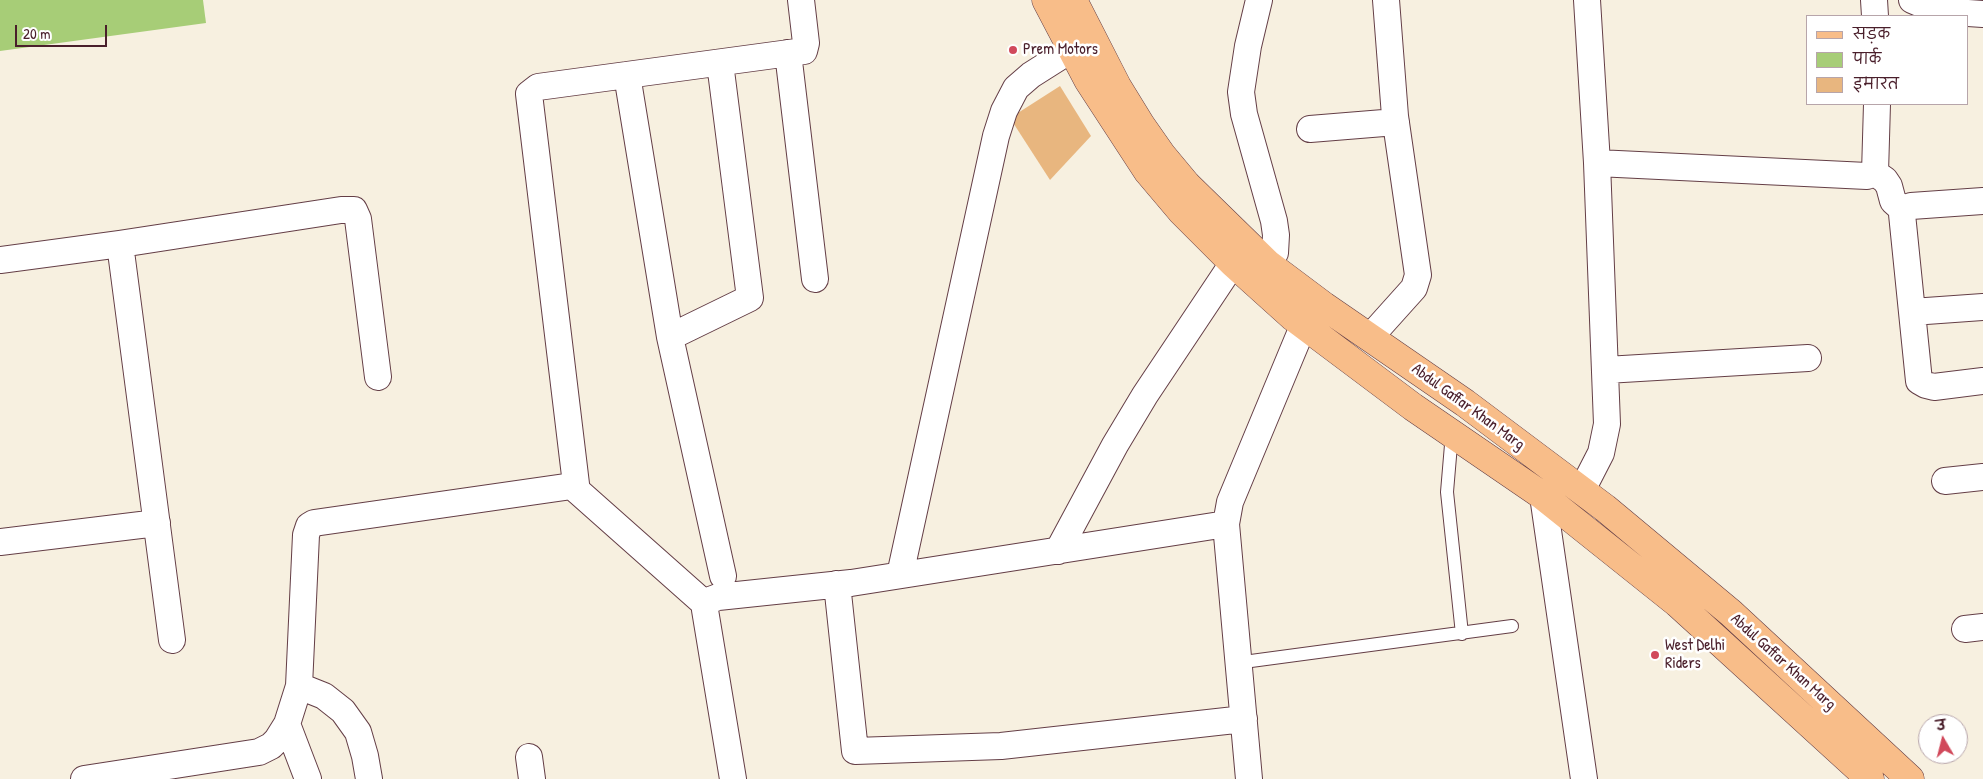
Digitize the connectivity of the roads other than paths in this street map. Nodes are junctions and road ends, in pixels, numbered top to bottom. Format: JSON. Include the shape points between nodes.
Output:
{"nodes":[{"id":1,"x":801,"y":0,"type":"edge"},
{"id":2,"x":1046,"y":0,"type":"edge"},
{"id":3,"x":1073,"y":0,"type":"edge"},
{"id":4,"x":1259,"y":0,"type":"edge"},
{"id":5,"x":1386,"y":0,"type":"edge"},
{"id":6,"x":1587,"y":0,"type":"edge"},
{"id":7,"x":1874,"y":0,"type":"edge"},
{"id":8,"x":1912,"y":0,"type":"edge"},
{"id":9,"x":1983,"y":14,"type":"edge"},
{"id":10,"x":1875,"y":15,"type":"edge"},
{"id":11,"x":1072,"y":49,"type":"junction"},
{"id":12,"x":788,"y":53,"type":"junction"},
{"id":13,"x":720,"y":63,"type":"junction"},
{"id":14,"x":626,"y":75,"type":"junction"},
{"id":15,"x":1877,"y":105,"type":"edge"},
{"id":16,"x":1396,"y":122,"type":"junction"},
{"id":17,"x":1310,"y":129,"type":"dead end"},
{"id":18,"x":1597,"y":163,"type":"junction"},
{"id":19,"x":1874,"y":172,"type":"junction"},
{"id":20,"x":1983,"y":201,"type":"edge"},
{"id":21,"x":1904,"y":210,"type":"junction"},
{"id":22,"x":120,"y":244,"type":"junction"},
{"id":23,"x":0,"y":260,"type":"edge"},
{"id":24,"x":1234,"y":263,"type":"junction"},
{"id":25,"x":1268,"y":264,"type":"junction"},
{"id":26,"x":815,"y":279,"type":"dead end"},
{"id":27,"x":1983,"y":307,"type":"edge"},
{"id":28,"x":1912,"y":312,"type":"junction"},
{"id":29,"x":1304,"y":324,"type":"junction"},
{"id":30,"x":670,"y":337,"type":"junction"},
{"id":31,"x":1370,"y":337,"type":"junction"},
{"id":32,"x":1808,"y":358,"type":"dead end"},
{"id":33,"x":1606,"y":370,"type":"junction"},
{"id":34,"x":378,"y":377,"type":"dead end"},
{"id":35,"x":1983,"y":381,"type":"edge"},
{"id":36,"x":1452,"y":433,"type":"junction"},
{"id":37,"x":1983,"y":477,"type":"edge"},
{"id":38,"x":1945,"y":481,"type":"dead end"},
{"id":39,"x":572,"y":486,"type":"junction"},
{"id":40,"x":1582,"y":490,"type":"junction"},
{"id":41,"x":1543,"y":496,"type":"junction"},
{"id":42,"x":157,"y":523,"type":"junction"},
{"id":43,"x":1226,"y":524,"type":"junction"},
{"id":44,"x":0,"y":542,"type":"edge"},
{"id":45,"x":1058,"y":552,"type":"junction"},
{"id":46,"x":900,"y":575,"type":"junction"},
{"id":47,"x":722,"y":576,"type":"dead end"},
{"id":48,"x":838,"y":584,"type":"junction"},
{"id":49,"x":706,"y":604,"type":"junction"},
{"id":50,"x":1512,"y":626,"type":"dead end"},
{"id":51,"x":1462,"y":634,"type":"junction"},
{"id":52,"x":172,"y":640,"type":"dead end"},
{"id":53,"x":1251,"y":661,"type":"dead end"},
{"id":54,"x":299,"y":686,"type":"junction"},
{"id":55,"x":1244,"y":719,"type":"junction"},
{"id":56,"x":287,"y":724,"type":"junction"},
{"id":57,"x":84,"y":779,"type":"edge"},
{"id":58,"x":308,"y":779,"type":"edge"},
{"id":59,"x":369,"y":779,"type":"edge"},
{"id":60,"x":733,"y":779,"type":"edge"},
{"id":61,"x":1250,"y":779,"type":"edge"},
{"id":62,"x":1584,"y":779,"type":"edge"},
{"id":63,"x":1870,"y":779,"type":"edge"},
{"id":64,"x":1910,"y":779,"type":"edge"}],
"edges":[{"from":1,"to":12,"type":"street","via":[[805,47],[804,51]]},
{"from":2,"to":11,"type":"main road","name":"Abdul Gaffar Khan Marg"},
{"from":3,"to":25,"type":"main road","name":"Abdul Gaffar Khan Marg","via":[[1118,86],[1162,155]]},
{"from":4,"to":25,"type":"street","via":[[1241,92],[1244,114],[1274,221],[1275,253]]},
{"from":5,"to":16,"type":"street"},
{"from":6,"to":18,"type":"street"},
{"from":7,"to":10,"type":"street"},
{"from":8,"to":9,"type":"street","via":[[1938,12]]},
{"from":11,"to":24,"type":"main road","name":"Abdul Gaffar Khan Marg","via":[[1088,80],[1148,172],[1181,211]]},
{"from":11,"to":46,"type":"street","via":[[1016,88],[1004,111]]},
{"from":12,"to":13,"type":"street"},
{"from":12,"to":26,"type":"street"},
{"from":13,"to":14,"type":"street"},
{"from":13,"to":30,"type":"street","via":[[750,298]]},
{"from":14,"to":30,"type":"street"},
{"from":14,"to":39,"type":"street","via":[[538,87],[529,94],[577,479]]},
{"from":15,"to":19,"type":"street"},
{"from":16,"to":17,"type":"street"},
{"from":16,"to":31,"type":"street","via":[[1418,275],[1414,288]]},
{"from":18,"to":19,"type":"street","via":[[1867,176]]},
{"from":18,"to":33,"type":"street"},
{"from":19,"to":21,"type":"street","via":[[1889,186],[1896,206]]},
{"from":20,"to":21,"type":"street","via":[[1911,206]]},
{"from":21,"to":28,"type":"street"},
{"from":22,"to":23,"type":"street"},
{"from":22,"to":34,"type":"street","via":[[354,210],[358,219]]},
{"from":22,"to":42,"type":"street"},
{"from":24,"to":29,"type":"main road","name":"Abdul Gaffar Khan Marg"},
{"from":24,"to":45,"type":"street","via":[[1150,387]]},
{"from":25,"to":31,"type":"main road","name":"Abdul Gaffar Khan Marg"},
{"from":27,"to":28,"type":"street"},
{"from":28,"to":35,"type":"street","via":[[1918,376],[1922,384],[1934,386]]},
{"from":29,"to":36,"type":"main road","name":"Abdul Gaffar Khan Marg"},
{"from":29,"to":43,"type":"street","via":[[1230,502]]},
{"from":30,"to":47,"type":"street"},
{"from":31,"to":40,"type":"main road","name":"Abdul Gaffar Khan Marg"},
{"from":32,"to":33,"type":"street"},
{"from":33,"to":40,"type":"street","via":[[1607,424],[1601,453]]},
{"from":36,"to":41,"type":"main road","name":"Abdul Gaffar Khan Marg"},
{"from":36,"to":51,"type":"lane","via":[[1447,492]]},
{"from":37,"to":38,"type":"street"},
{"from":39,"to":49,"type":"street"},
{"from":39,"to":54,"type":"street","via":[[310,526],[306,535]]},
{"from":40,"to":64,"type":"main road","name":"Abdul Gaffar Khan Marg","via":[[1730,613]]},
{"from":41,"to":62,"type":"street"},
{"from":41,"to":63,"type":"main road","name":"Abdul Gaffar Khan Marg","via":[[1677,603]]},
{"from":42,"to":44,"type":"street"},
{"from":42,"to":52,"type":"street"},
{"from":43,"to":45,"type":"street"},
{"from":43,"to":55,"type":"street"},
{"from":45,"to":46,"type":"street"},
{"from":46,"to":48,"type":"street"},
{"from":48,"to":49,"type":"street","via":[[718,597]]},
{"from":48,"to":55,"type":"street","via":[[854,751],[1001,746]]},
{"from":49,"to":60,"type":"street"},
{"from":50,"to":51,"type":"lane"},
{"from":51,"to":53,"type":"lane"},
{"from":54,"to":56,"type":"street"},
{"from":54,"to":59,"type":"street","via":[[324,696],[343,711],[358,732]]},
{"from":55,"to":61,"type":"street"},
{"from":56,"to":57,"type":"street","via":[[277,740],[259,752]]},
{"from":56,"to":58,"type":"street"}]}
